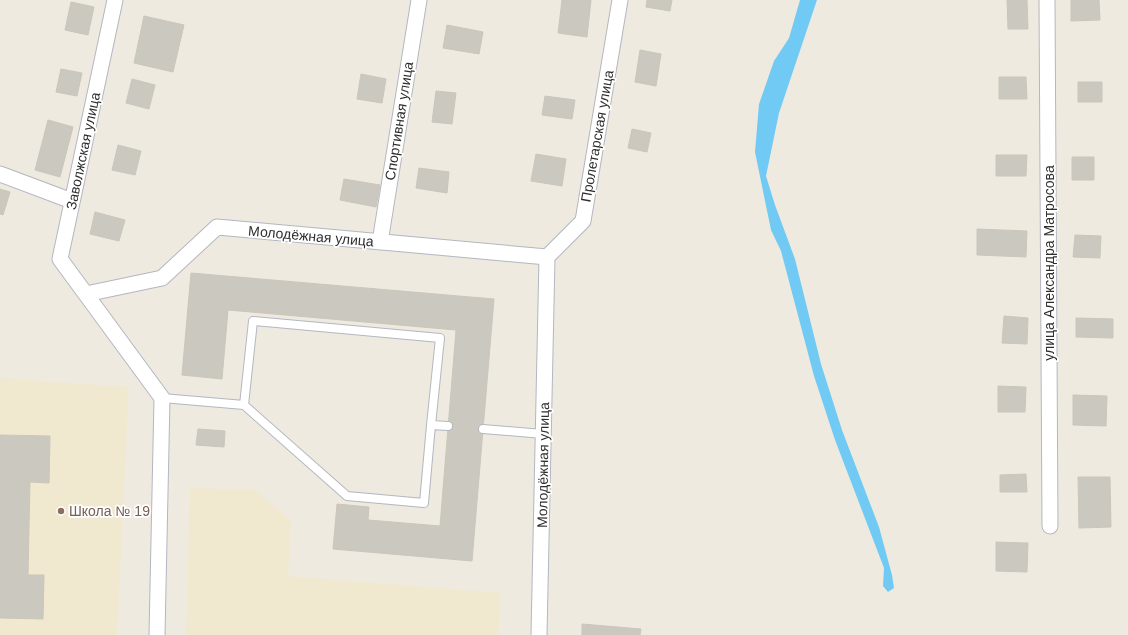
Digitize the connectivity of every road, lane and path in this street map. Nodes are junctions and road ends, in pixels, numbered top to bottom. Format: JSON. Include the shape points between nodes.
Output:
{"nodes":[{"id":1,"x":115,"y":0,"type":"edge"},
{"id":2,"x":419,"y":0,"type":"edge"},
{"id":3,"x":620,"y":0,"type":"edge"},
{"id":4,"x":1048,"y":0,"type":"edge"},
{"id":5,"x":0,"y":174,"type":"edge"},
{"id":6,"x":72,"y":201,"type":"junction"},
{"id":7,"x":380,"y":242,"type":"junction"},
{"id":8,"x":547,"y":258,"type":"junction"},
{"id":9,"x":86,"y":294,"type":"junction"},
{"id":10,"x":162,"y":398,"type":"junction"},
{"id":11,"x":244,"y":405,"type":"junction"},
{"id":12,"x":431,"y":425,"type":"junction"},
{"id":13,"x":448,"y":426,"type":"dead end"},
{"id":14,"x":483,"y":429,"type":"dead end"},
{"id":15,"x":543,"y":434,"type":"junction"},
{"id":16,"x":1050,"y":526,"type":"dead end"},
{"id":17,"x":157,"y":635,"type":"edge"},
{"id":18,"x":539,"y":635,"type":"edge"}],
"edges":[{"from":1,"to":6,"type":"street","name":"Заволжская улица"},
{"from":2,"to":7,"type":"street","name":"Спортивная улица"},
{"from":3,"to":8,"type":"street","name":"Пролетарская улица","via":[[583,221]]},
{"from":4,"to":16,"type":"street","name":"улица Александра Матросова"},
{"from":5,"to":6,"type":"street"},
{"from":6,"to":9,"type":"street","name":"Заволжская улица","via":[[60,259]]},
{"from":7,"to":8,"type":"street","name":"Молодёжная улица"},
{"from":7,"to":9,"type":"street","name":"Молодёжная улица","via":[[217,227],[162,278]]},
{"from":8,"to":15,"type":"street","name":"Молодёжная улица"},
{"from":9,"to":10,"type":"street"},
{"from":10,"to":11,"type":"lane"},
{"from":10,"to":17,"type":"street"},
{"from":11,"to":12,"type":"lane","via":[[346,496],[424,502]]},
{"from":11,"to":12,"type":"lane","via":[[253,321],[440,338]]},
{"from":12,"to":13,"type":"lane"},
{"from":14,"to":15,"type":"lane"},
{"from":15,"to":18,"type":"street","name":"Молодёжная улица"}]}
